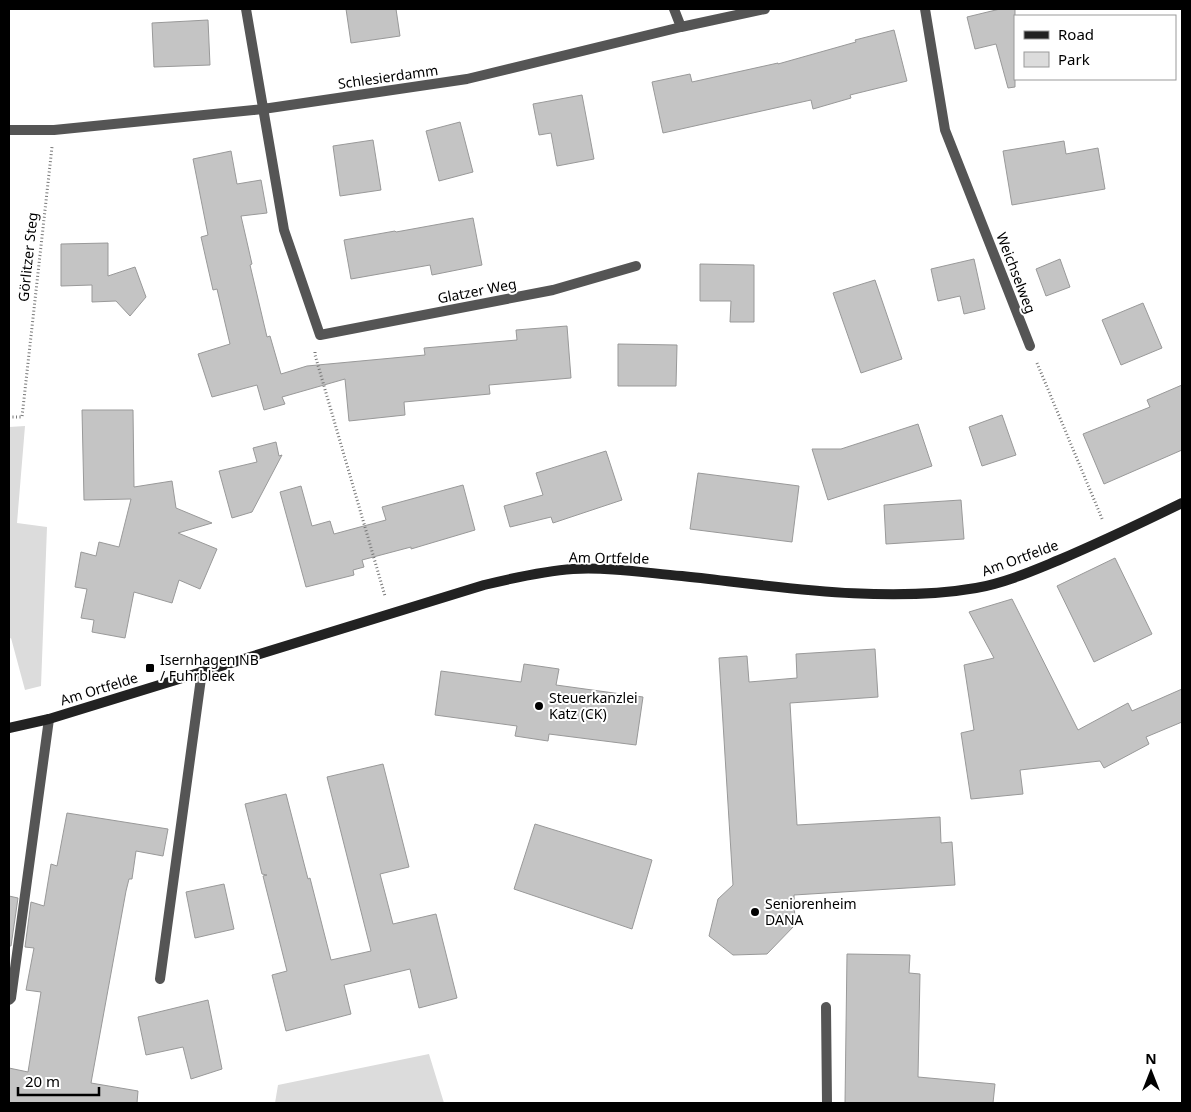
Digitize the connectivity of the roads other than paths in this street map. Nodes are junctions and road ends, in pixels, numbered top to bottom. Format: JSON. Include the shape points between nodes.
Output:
{"nodes":[{"id":1,"x":246,"y":9,"type":"edge"},
{"id":2,"x":674,"y":9,"type":"edge"},
{"id":3,"x":765,"y":9,"type":"edge"},
{"id":4,"x":925,"y":9,"type":"edge"},
{"id":5,"x":681,"y":27,"type":"junction"},
{"id":6,"x":263,"y":109,"type":"junction"},
{"id":7,"x":9,"y":130,"type":"edge"},
{"id":8,"x":636,"y":266,"type":"dead end"},
{"id":9,"x":1030,"y":346,"type":"road end"},
{"id":10,"x":1182,"y":503,"type":"edge"},
{"id":11,"x":202,"y":671,"type":"junction"},
{"id":12,"x":49,"y":719,"type":"junction"},
{"id":13,"x":9,"y":728,"type":"edge"},
{"id":14,"x":160,"y":979,"type":"dead end"},
{"id":15,"x":9,"y":1000,"type":"edge"},
{"id":16,"x":826,"y":1007,"type":"dead end"},
{"id":17,"x":827,"y":1103,"type":"edge"}],
"edges":[{"from":1,"to":6,"type":"street"},
{"from":2,"to":5,"type":"street"},
{"from":3,"to":5,"type":"street","name":"Schlesierdamm"},
{"from":4,"to":9,"type":"street","name":"Weichselweg","via":[[945,130]]},
{"from":5,"to":6,"type":"street","name":"Schlesierdamm","via":[[467,79]]},
{"from":6,"to":7,"type":"street","name":"Schlesierdamm","via":[[54,130]]},
{"from":6,"to":8,"type":"street","name":"Glatzer Weg","via":[[284,230],[320,335],[553,290]]},
{"from":10,"to":11,"type":"main road","name":"Am Ortfelde","via":[[1111,538],[1029,572],[977,588],[900,594],[835,592],[624,570],[573,569],[484,585]]},
{"from":11,"to":12,"type":"main road","name":"Am Ortfelde"},
{"from":11,"to":14,"type":"street"},
{"from":12,"to":13,"type":"main road","name":"Am Ortfelde"},
{"from":12,"to":15,"type":"street"},
{"from":16,"to":17,"type":"street"}]}
